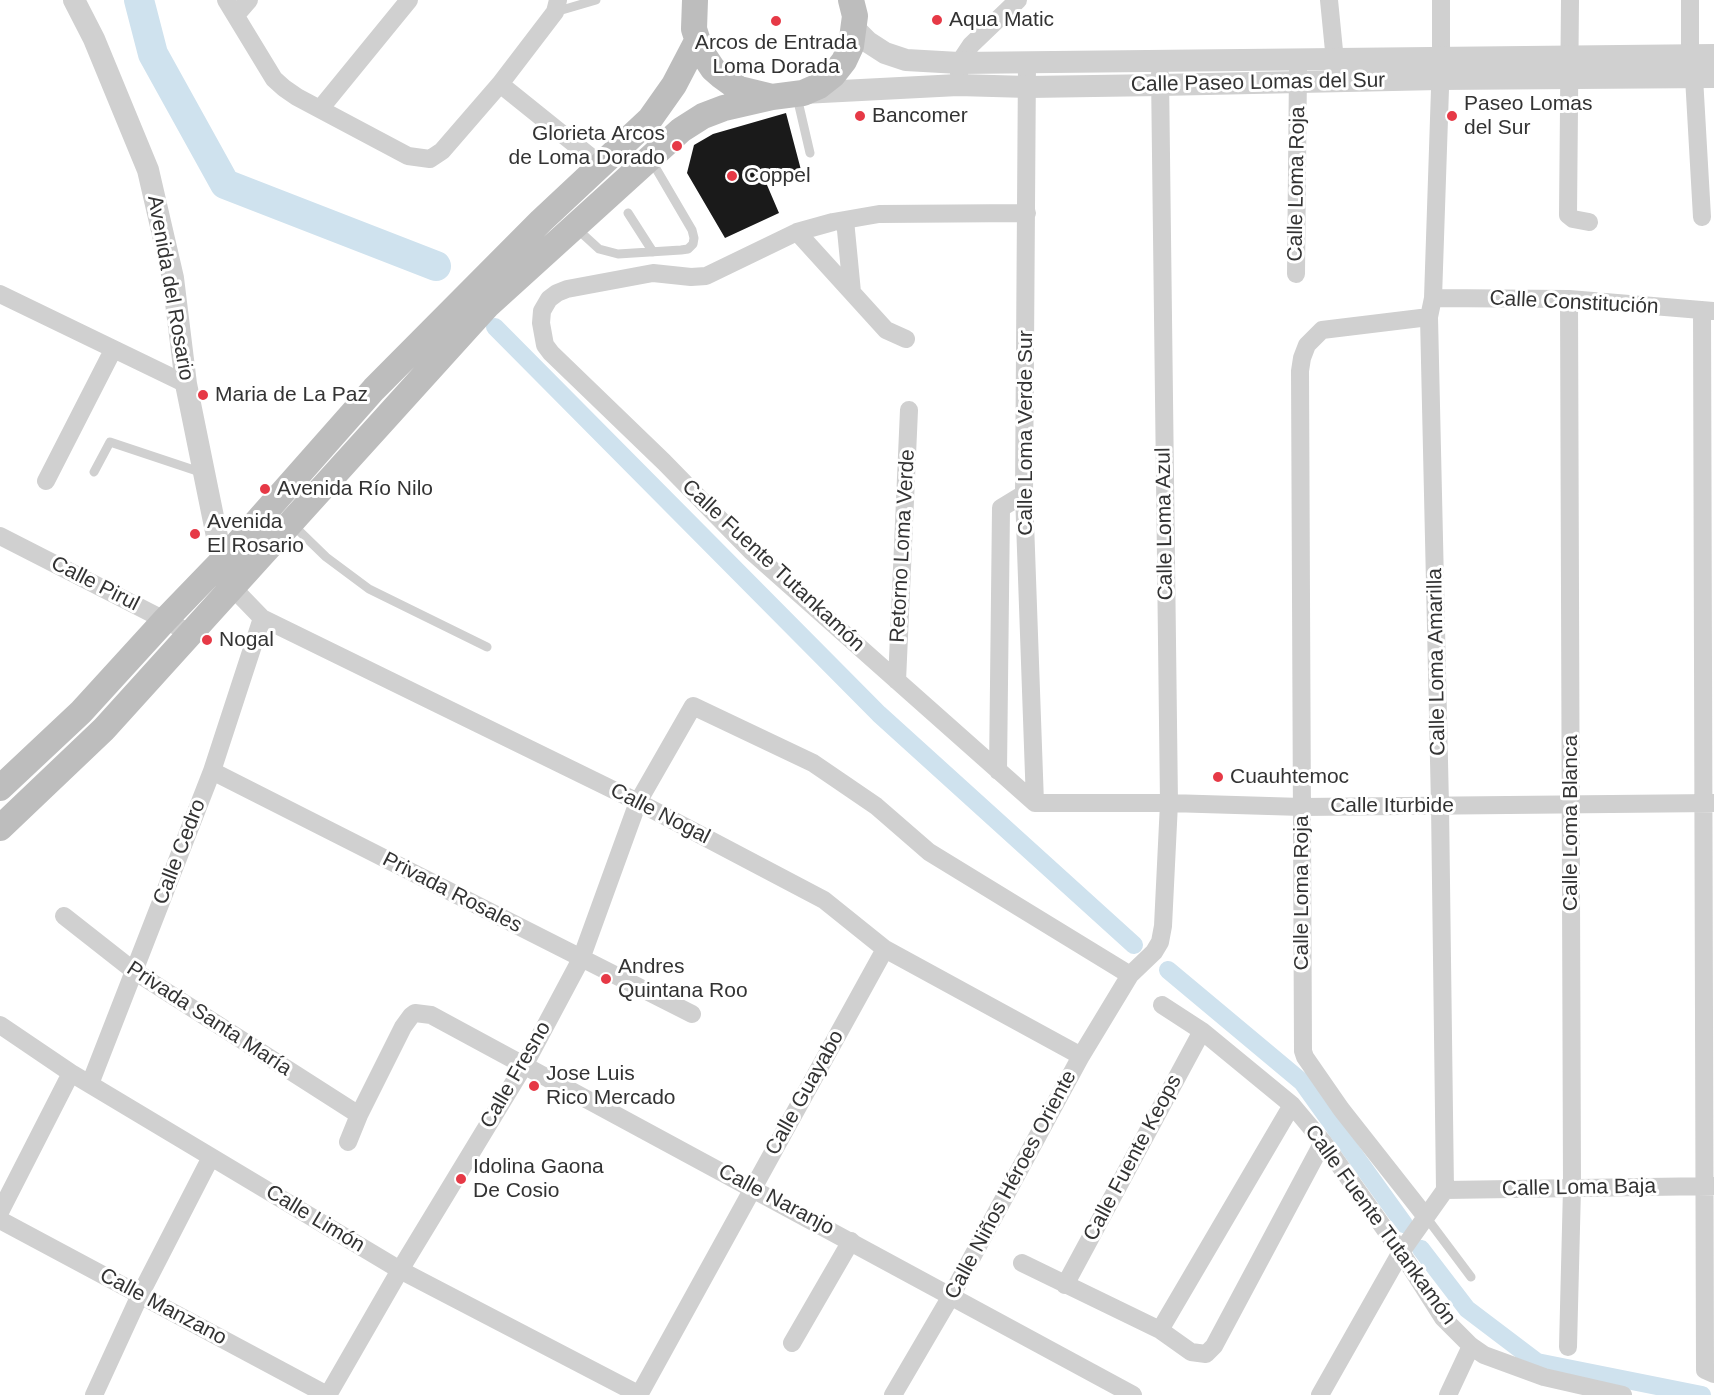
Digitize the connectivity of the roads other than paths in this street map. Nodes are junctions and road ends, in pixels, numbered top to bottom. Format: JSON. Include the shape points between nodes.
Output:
{"nodes":[{"id":1,"x":74,"y":0,"type":"edge"},
{"id":2,"x":249,"y":0,"type":"edge"},
{"id":3,"x":409,"y":0,"type":"edge"},
{"id":4,"x":596,"y":0,"type":"edge"},
{"id":5,"x":695,"y":0,"type":"edge"},
{"id":6,"x":851,"y":0,"type":"edge"},
{"id":7,"x":1018,"y":0,"type":"edge"},
{"id":8,"x":1329,"y":0,"type":"edge"},
{"id":9,"x":1441,"y":0,"type":"edge"},
{"id":10,"x":1570,"y":0,"type":"edge"},
{"id":11,"x":1690,"y":0,"type":"edge"},
{"id":12,"x":557,"y":6,"type":"edge"},
{"id":13,"x":231,"y":8,"type":"edge"},
{"id":14,"x":855,"y":29,"type":"junction"},
{"id":15,"x":697,"y":41,"type":"junction"},
{"id":16,"x":1714,"y":55,"type":"edge"},
{"id":17,"x":1297,"y":58,"type":"junction"},
{"id":18,"x":1335,"y":59,"type":"junction"},
{"id":19,"x":1159,"y":62,"type":"junction"},
{"id":20,"x":1028,"y":63,"type":"junction"},
{"id":21,"x":1570,"y":67,"type":"junction"},
{"id":22,"x":1440,"y":69,"type":"junction"},
{"id":23,"x":1699,"y":70,"type":"edge"},
{"id":24,"x":959,"y":74,"type":"junction"},
{"id":25,"x":1336,"y":82,"type":"junction"},
{"id":26,"x":1298,"y":83,"type":"junction"},
{"id":27,"x":500,"y":84,"type":"junction"},
{"id":28,"x":1160,"y":85,"type":"junction"},
{"id":29,"x":1028,"y":87,"type":"junction"},
{"id":30,"x":790,"y":95,"type":"junction"},
{"id":31,"x":320,"y":109,"type":"junction"},
{"id":32,"x":810,"y":153,"type":"dead end"},
{"id":33,"x":650,"y":158,"type":"junction"},
{"id":34,"x":602,"y":166,"type":"junction"},
{"id":35,"x":628,"y":213,"type":"dead end"},
{"id":36,"x":1027,"y":213,"type":"junction"},
{"id":37,"x":1702,"y":218,"type":"dead end"},
{"id":38,"x":845,"y":220,"type":"junction"},
{"id":39,"x":1589,"y":222,"type":"dead end"},
{"id":40,"x":574,"y":226,"type":"junction"},
{"id":41,"x":797,"y":231,"type":"junction"},
{"id":42,"x":653,"y":252,"type":"junction"},
{"id":43,"x":1296,"y":274,"type":"dead end"},
{"id":44,"x":852,"y":292,"type":"junction"},
{"id":45,"x":0,"y":294,"type":"edge"},
{"id":46,"x":1433,"y":298,"type":"junction"},
{"id":47,"x":1569,"y":299,"type":"junction"},
{"id":48,"x":1708,"y":311,"type":"edge"},
{"id":49,"x":1430,"y":317,"type":"junction"},
{"id":50,"x":906,"y":339,"type":"dead end"},
{"id":51,"x":113,"y":350,"type":"junction"},
{"id":52,"x":186,"y":384,"type":"junction"},
{"id":53,"x":909,"y":410,"type":"dead end"},
{"id":54,"x":94,"y":472,"type":"dead end"},
{"id":55,"x":204,"y":473,"type":"junction"},
{"id":56,"x":46,"y":481,"type":"dead end"},
{"id":57,"x":1024,"y":494,"type":"junction"},
{"id":58,"x":290,"y":522,"type":"junction"},
{"id":59,"x":0,"y":536,"type":"edge"},
{"id":60,"x":222,"y":561,"type":"junction"},
{"id":61,"x":232,"y":587,"type":"junction"},
{"id":62,"x":262,"y":618,"type":"junction"},
{"id":63,"x":165,"y":620,"type":"junction"},
{"id":64,"x":190,"y":633,"type":"junction"},
{"id":65,"x":488,"y":647,"type":"dead end"},
{"id":66,"x":897,"y":681,"type":"junction"},
{"id":67,"x":212,"y":771,"type":"junction"},
{"id":68,"x":998,"y":771,"type":"junction"},
{"id":69,"x":0,"y":788,"type":"edge"},
{"id":70,"x":638,"y":802,"type":"junction"},
{"id":71,"x":1169,"y":802,"type":"junction"},
{"id":72,"x":11,"y":803,"type":"edge"},
{"id":73,"x":1035,"y":803,"type":"junction"},
{"id":74,"x":1709,"y":803,"type":"edge"},
{"id":75,"x":1571,"y":805,"type":"junction"},
{"id":76,"x":1440,"y":806,"type":"junction"},
{"id":77,"x":1302,"y":807,"type":"junction"},
{"id":78,"x":0,"y":828,"type":"edge"},
{"id":79,"x":64,"y":916,"type":"dead end"},
{"id":80,"x":885,"y":949,"type":"junction"},
{"id":81,"x":581,"y":959,"type":"junction"},
{"id":82,"x":134,"y":972,"type":"junction"},
{"id":83,"x":1131,"y":975,"type":"junction"},
{"id":84,"x":1162,"y":1005,"type":"dead end"},
{"id":85,"x":692,"y":1014,"type":"dead end"},
{"id":86,"x":0,"y":1025,"type":"edge"},
{"id":87,"x":1202,"y":1031,"type":"junction"},
{"id":88,"x":1081,"y":1056,"type":"junction"},
{"id":89,"x":525,"y":1064,"type":"junction"},
{"id":90,"x":71,"y":1073,"type":"junction"},
{"id":91,"x":90,"y":1084,"type":"junction"},
{"id":92,"x":1292,"y":1105,"type":"junction"},
{"id":93,"x":359,"y":1115,"type":"junction"},
{"id":94,"x":348,"y":1142,"type":"dead end"},
{"id":95,"x":1323,"y":1142,"type":"junction"},
{"id":96,"x":211,"y":1157,"type":"junction"},
{"id":97,"x":1709,"y":1186,"type":"edge"},
{"id":98,"x":753,"y":1188,"type":"junction"},
{"id":99,"x":1572,"y":1188,"type":"junction"},
{"id":100,"x":1445,"y":1190,"type":"junction"},
{"id":101,"x":0,"y":1212,"type":"edge"},
{"id":102,"x":1426,"y":1216,"type":"junction"},
{"id":103,"x":0,"y":1220,"type":"edge"},
{"id":104,"x":851,"y":1241,"type":"junction"},
{"id":105,"x":1401,"y":1252,"type":"junction"},
{"id":106,"x":1022,"y":1263,"type":"dead end"},
{"id":107,"x":400,"y":1270,"type":"junction"},
{"id":108,"x":1471,"y":1277,"type":"dead end"},
{"id":109,"x":1065,"y":1285,"type":"junction"},
{"id":110,"x":140,"y":1295,"type":"junction"},
{"id":111,"x":951,"y":1296,"type":"junction"},
{"id":112,"x":1160,"y":1330,"type":"junction"},
{"id":113,"x":792,"y":1343,"type":"dead end"},
{"id":114,"x":1471,"y":1346,"type":"junction"},
{"id":115,"x":1568,"y":1347,"type":"dead end"},
{"id":116,"x":1710,"y":1372,"type":"edge"},
{"id":117,"x":1575,"y":1390,"type":"edge"},
{"id":118,"x":1124,"y":1393,"type":"edge"},
{"id":119,"x":94,"y":1395,"type":"edge"},
{"id":120,"x":327,"y":1395,"type":"edge"},
{"id":121,"x":639,"y":1395,"type":"edge"},
{"id":122,"x":892,"y":1395,"type":"edge"},
{"id":123,"x":1320,"y":1395,"type":"edge"},
{"id":124,"x":1448,"y":1395,"type":"edge"},
{"id":125,"x":1623,"y":1395,"type":"edge"}],
"edges":[{"from":1,"to":52,"type":"street","name":"Avenida del Rosario","via":[[148,171],[173,278]]},
{"from":2,"to":13,"type":"street"},
{"from":3,"to":31,"type":"street"},
{"from":4,"to":12,"type":"lane"},
{"from":5,"to":15,"type":"main road"},
{"from":6,"to":14,"type":"main road"},
{"from":7,"to":24,"type":"street","via":[[971,45]]},
{"from":8,"to":18,"type":"street"},
{"from":9,"to":22,"type":"street","name":"Calle Loma Amarilla"},
{"from":10,"to":21,"type":"street"},
{"from":11,"to":23,"type":"street"},
{"from":12,"to":27,"type":"street"},
{"from":13,"to":31,"type":"street","via":[[274,79]]},
{"from":14,"to":24,"type":"street","name":"Calle Paseo Lomas del Sur","via":[[885,53]]},
{"from":14,"to":30,"type":"main road","via":[[839,68],[819,86]]},
{"from":15,"to":30,"type":"main road","via":[[706,60],[721,76],[750,93]]},
{"from":15,"to":34,"type":"main road","via":[[663,103]]},
{"from":16,"to":23,"type":"street","name":"Calle Paseo Lomas del Sur"},
{"from":17,"to":18,"type":"street","name":"Calle Paseo Lomas del Sur"},
{"from":17,"to":19,"type":"street","name":"Calle Paseo Lomas del Sur"},
{"from":17,"to":26,"type":"street","name":"Calle Loma Roja"},
{"from":18,"to":22,"type":"street","name":"Calle Paseo Lomas del Sur"},
{"from":18,"to":25,"type":"street"},
{"from":19,"to":20,"type":"street","name":"Calle Paseo Lomas del Sur"},
{"from":19,"to":28,"type":"street","name":"Calle Loma Azul"},
{"from":20,"to":24,"type":"street","name":"Calle Paseo Lomas del Sur"},
{"from":20,"to":29,"type":"street","name":"Calle Loma Verde Sur"},
{"from":21,"to":22,"type":"street","name":"Calle Paseo Lomas del Sur"},
{"from":21,"to":23,"type":"street","name":"Calle Paseo Lomas del Sur"},
{"from":21,"to":39,"type":"street","via":[[1568,215]]},
{"from":22,"to":25,"type":"street","name":"Calle Paseo Lomas del Sur"},
{"from":22,"to":46,"type":"street","name":"Calle Loma Amarilla"},
{"from":23,"to":37,"type":"street"},
{"from":24,"to":29,"type":"street","name":"Calle Paseo Lomas del Sur"},
{"from":24,"to":30,"type":"street","name":"Calle Paseo Lomas del Sur"},
{"from":25,"to":26,"type":"street","name":"Calle Paseo Lomas del Sur"},
{"from":26,"to":28,"type":"street","name":"Calle Paseo Lomas del Sur"},
{"from":26,"to":43,"type":"street","name":"Calle Loma Roja"},
{"from":27,"to":31,"type":"street","via":[[442,151],[430,159],[408,156]]},
{"from":27,"to":34,"type":"street"},
{"from":28,"to":29,"type":"street","name":"Calle Paseo Lomas del Sur"},
{"from":28,"to":71,"type":"street","name":"Calle Loma Azul"},
{"from":29,"to":36,"type":"street","name":"Calle Loma Verde Sur"},
{"from":30,"to":32,"type":"lane"},
{"from":30,"to":33,"type":"main road","via":[[703,116]]},
{"from":33,"to":40,"type":"main road"},
{"from":33,"to":42,"type":"lane","via":[[694,237],[688,249]]},
{"from":34,"to":60,"type":"main road","via":[[374,389]]},
{"from":35,"to":42,"type":"lane"},
{"from":36,"to":38,"type":"street","via":[[879,214]]},
{"from":36,"to":57,"type":"street","name":"Calle Loma Verde Sur"},
{"from":38,"to":41,"type":"street"},
{"from":38,"to":44,"type":"street"},
{"from":40,"to":42,"type":"lane","via":[[607,252]]},
{"from":40,"to":58,"type":"main road","via":[[488,305]]},
{"from":41,"to":44,"type":"street"},
{"from":41,"to":66,"type":"street","name":"Calle Fuente Tutankamón","via":[[706,276],[653,273],[557,293],[542,311],[542,335],[551,353],[751,551]]},
{"from":44,"to":50,"type":"street","via":[[886,330]]},
{"from":45,"to":51,"type":"street"},
{"from":46,"to":47,"type":"street","name":"Calle Constitución"},
{"from":46,"to":49,"type":"street","name":"Calle Loma Amarilla"},
{"from":47,"to":48,"type":"street","name":"Calle Constitución"},
{"from":47,"to":75,"type":"street","name":"Calle Loma Blanca"},
{"from":48,"to":74,"type":"street"},
{"from":49,"to":76,"type":"street","name":"Calle Loma Amarilla"},
{"from":49,"to":77,"type":"street","name":"Calle Loma Roja","via":[[1322,330],[1307,345],[1302,358]]},
{"from":51,"to":52,"type":"street"},
{"from":51,"to":56,"type":"street"},
{"from":52,"to":55,"type":"street","name":"Avenida del Rosario"},
{"from":53,"to":66,"type":"street","name":"Retorno Loma Verde"},
{"from":54,"to":55,"type":"lane","via":[[110,442]]},
{"from":55,"to":60,"type":"street","name":"Avenida del Rosario"},
{"from":57,"to":68,"type":"street","via":[[1001,508]]},
{"from":57,"to":73,"type":"street","name":"Calle Loma Verde Sur"},
{"from":58,"to":61,"type":"main road"},
{"from":58,"to":65,"type":"lane","via":[[369,589]]},
{"from":59,"to":63,"type":"street","name":"Calle Pirul"},
{"from":60,"to":61,"type":"street","name":"Avenida del Rosario"},
{"from":60,"to":63,"type":"main road"},
{"from":61,"to":62,"type":"street","name":"Calle Nogal"},
{"from":61,"to":64,"type":"main road"},
{"from":62,"to":67,"type":"street","name":"Calle Cedro"},
{"from":62,"to":70,"type":"street","name":"Calle Nogal"},
{"from":63,"to":64,"type":"street","name":"Calle Pirul"},
{"from":63,"to":69,"type":"main road","via":[[81,712]]},
{"from":64,"to":72,"type":"main road","via":[[104,729]]},
{"from":66,"to":68,"type":"street","name":"Calle Fuente Tutankamón"},
{"from":67,"to":81,"type":"street","name":"Privada Rosales"},
{"from":67,"to":82,"type":"street","name":"Calle Cedro"},
{"from":68,"to":73,"type":"street","name":"Calle Fuente Tutankamón"},
{"from":70,"to":80,"type":"street","name":"Calle Nogal","via":[[824,900]]},
{"from":70,"to":81,"type":"street","name":"Calle Fresno"},
{"from":70,"to":83,"type":"street","name":"Calle Fresno","via":[[693,706],[813,763],[876,806],[929,852]]},
{"from":71,"to":73,"type":"street","name":"Calle Iturbide"},
{"from":71,"to":77,"type":"street","name":"Calle Iturbide"},
{"from":71,"to":83,"type":"street","name":"Calle Loma Azul","via":[[1160,942]]},
{"from":72,"to":78,"type":"main road"},
{"from":74,"to":75,"type":"street","name":"Calle Iturbide"},
{"from":74,"to":97,"type":"street"},
{"from":75,"to":76,"type":"street","name":"Calle Iturbide"},
{"from":75,"to":99,"type":"street","name":"Calle Loma Blanca"},
{"from":76,"to":77,"type":"street","name":"Calle Iturbide"},
{"from":76,"to":100,"type":"street","name":"Calle Loma Amarilla"},
{"from":77,"to":102,"type":"street","name":"Calle Loma Roja","via":[[1305,1058]]},
{"from":79,"to":82,"type":"street","name":"Privada Santa María"},
{"from":80,"to":88,"type":"street","name":"Calle Nogal"},
{"from":80,"to":98,"type":"street","name":"Calle Guayabo"},
{"from":81,"to":85,"type":"street","name":"Privada Rosales"},
{"from":81,"to":89,"type":"street","name":"Calle Fresno"},
{"from":82,"to":91,"type":"street","name":"Calle Cedro"},
{"from":82,"to":93,"type":"street","name":"Privada Santa María"},
{"from":83,"to":88,"type":"street","name":"Calle Niños Héroes Oriente"},
{"from":84,"to":87,"type":"street","name":"Calle Fuente Tutankamón"},
{"from":86,"to":90,"type":"street","name":"Calle Limón"},
{"from":87,"to":92,"type":"street","name":"Calle Fuente Tutankamón"},
{"from":87,"to":109,"type":"street","name":"Calle Fuente Keops"},
{"from":88,"to":111,"type":"street","name":"Calle Niños Héroes Oriente"},
{"from":89,"to":93,"type":"street","name":"Calle Naranjo","via":[[431,1015],[416,1013],[403,1027]]},
{"from":89,"to":98,"type":"street","name":"Calle Naranjo"},
{"from":89,"to":107,"type":"street","name":"Calle Fresno"},
{"from":90,"to":91,"type":"street","name":"Calle Limón"},
{"from":90,"to":101,"type":"street"},
{"from":91,"to":96,"type":"street","name":"Calle Limón"},
{"from":92,"to":95,"type":"street","name":"Calle Fuente Tutankamón"},
{"from":92,"to":112,"type":"street"},
{"from":93,"to":94,"type":"street"},
{"from":95,"to":105,"type":"street","name":"Calle Fuente Tutankamón"},
{"from":95,"to":112,"type":"street","via":[[1214,1346],[1206,1354],[1191,1352]]},
{"from":96,"to":107,"type":"street","name":"Calle Limón"},
{"from":96,"to":110,"type":"street"},
{"from":97,"to":99,"type":"street","name":"Calle Loma Baja"},
{"from":97,"to":116,"type":"street"},
{"from":98,"to":104,"type":"street","name":"Calle Naranjo"},
{"from":98,"to":121,"type":"street","name":"Calle Guayabo"},
{"from":99,"to":100,"type":"street","name":"Calle Loma Baja"},
{"from":99,"to":115,"type":"street","name":"Calle Loma Blanca"},
{"from":100,"to":102,"type":"street"},
{"from":102,"to":105,"type":"street"},
{"from":102,"to":108,"type":"lane","name":"Calle Loma Roja"},
{"from":103,"to":110,"type":"street","name":"Calle Manzano"},
{"from":104,"to":111,"type":"street","name":"Calle Naranjo"},
{"from":104,"to":113,"type":"street"},
{"from":105,"to":114,"type":"street","name":"Calle Fuente Tutankamón","via":[[1443,1318]]},
{"from":105,"to":123,"type":"street"},
{"from":106,"to":109,"type":"street"},
{"from":107,"to":120,"type":"street","name":"Calle Fresno"},
{"from":107,"to":121,"type":"street","name":"Calle Limón"},
{"from":109,"to":112,"type":"street"},
{"from":110,"to":119,"type":"street"},
{"from":110,"to":120,"type":"street","name":"Calle Manzano"},
{"from":111,"to":118,"type":"street","name":"Calle Naranjo"},
{"from":111,"to":122,"type":"street","name":"Calle Niños Héroes Oriente"},
{"from":114,"to":117,"type":"street","name":"Calle Fuente Tutankamón"},
{"from":114,"to":124,"type":"street"},
{"from":117,"to":125,"type":"street","name":"Calle Fuente Tutankamón"}]}
